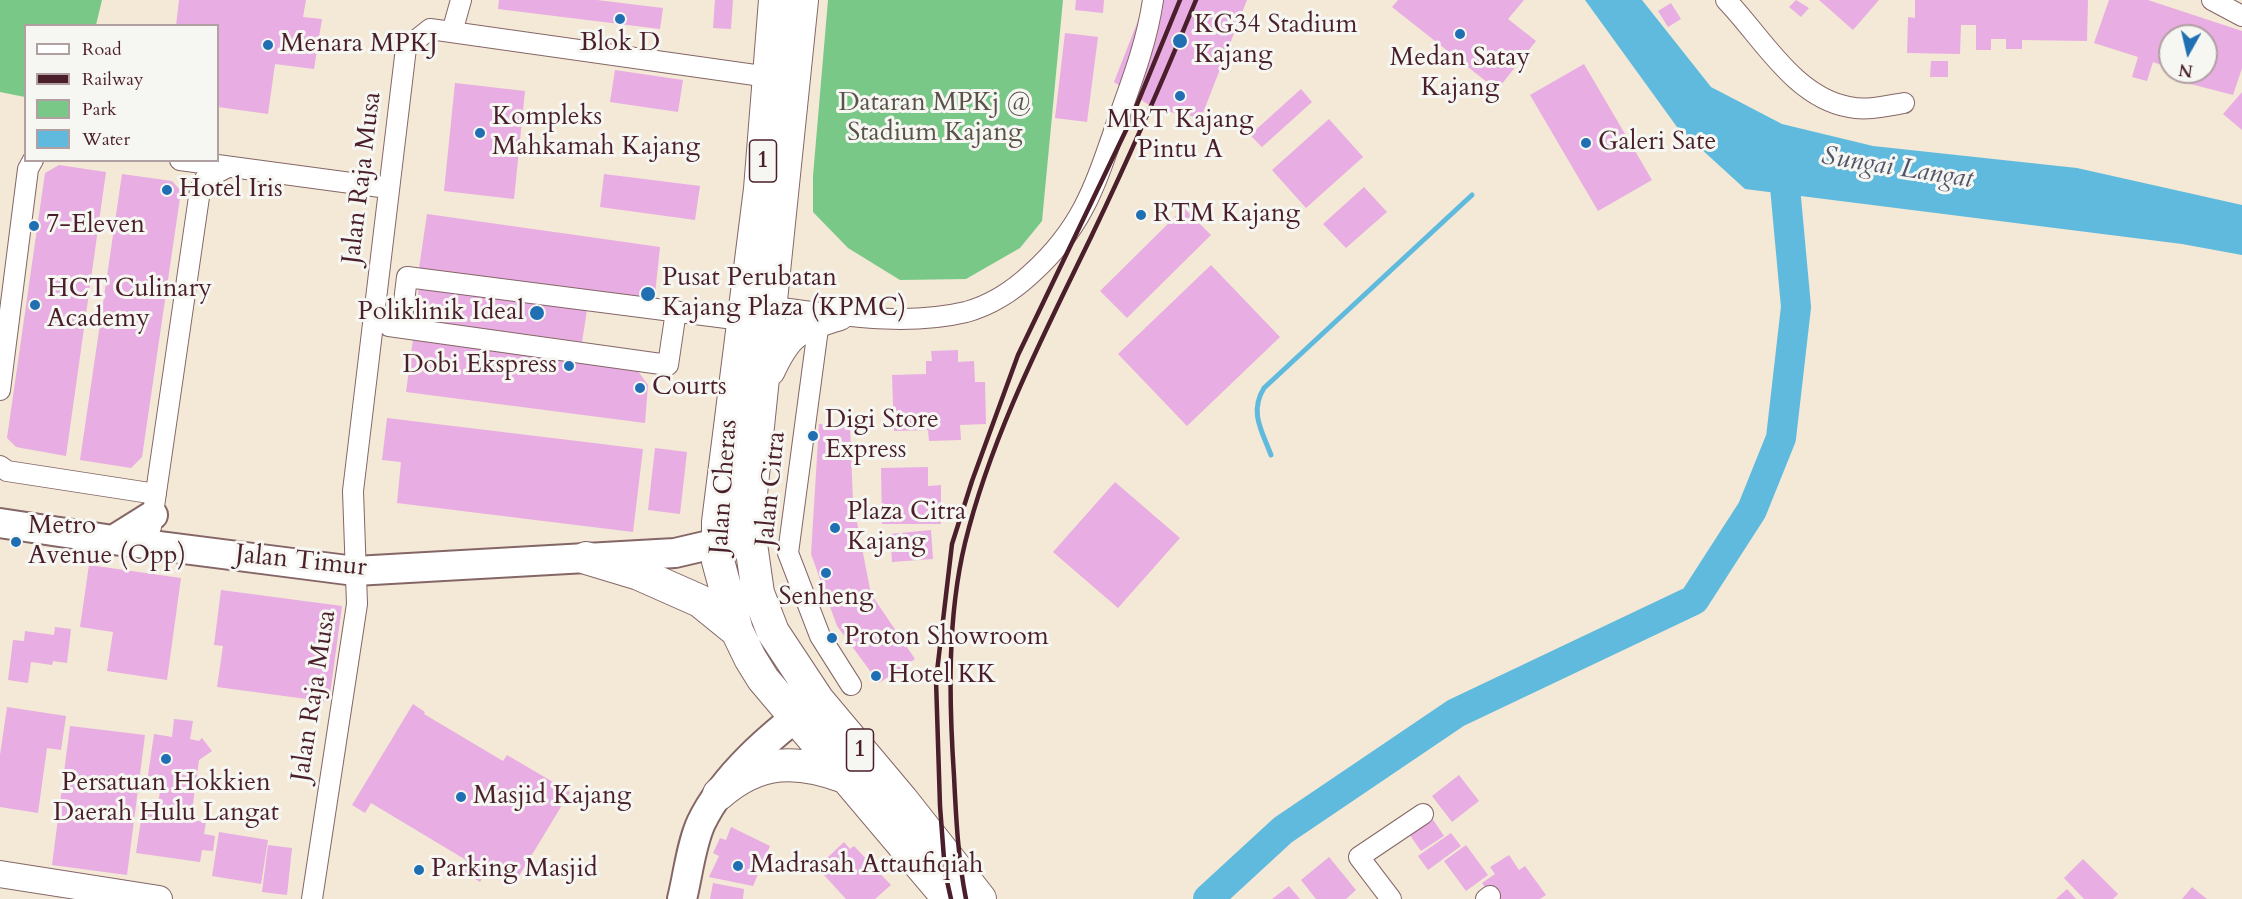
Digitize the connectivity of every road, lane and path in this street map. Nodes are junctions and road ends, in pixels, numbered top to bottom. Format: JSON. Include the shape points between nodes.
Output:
{"nodes":[{"id":1,"x":461,"y":0,"type":"edge"},
{"id":2,"x":775,"y":0,"type":"edge"},
{"id":3,"x":802,"y":0,"type":"edge"},
{"id":4,"x":1153,"y":0,"type":"edge"},
{"id":5,"x":1726,"y":0,"type":"edge"},
{"id":6,"x":2212,"y":0,"type":"edge"},
{"id":7,"x":2242,"y":16,"type":"edge"},
{"id":8,"x":452,"y":32,"type":"junction"},
{"id":9,"x":770,"y":77,"type":"junction"},
{"id":10,"x":1904,"y":103,"type":"dead end"},
{"id":11,"x":32,"y":162,"type":"edge"},
{"id":12,"x":182,"y":162,"type":"edge"},
{"id":13,"x":189,"y":162,"type":"edge"},
{"id":14,"x":228,"y":167,"type":"junction"},
{"id":15,"x":388,"y":188,"type":"junction"},
{"id":16,"x":201,"y":190,"type":"junction"},
{"id":17,"x":5,"y":296,"type":"edge"},
{"id":18,"x":771,"y":307,"type":"junction"},
{"id":19,"x":676,"y":311,"type":"junction"},
{"id":20,"x":829,"y":318,"type":"junction"},
{"id":21,"x":741,"y":320,"type":"junction"},
{"id":22,"x":373,"y":324,"type":"junction"},
{"id":23,"x":401,"y":327,"type":"junction"},
{"id":24,"x":764,"y":381,"type":"junction"},
{"id":25,"x":0,"y":390,"type":"edge"},
{"id":26,"x":0,"y":466,"type":"edge"},
{"id":27,"x":155,"y":504,"type":"junction"},
{"id":28,"x":0,"y":523,"type":"edge"},
{"id":29,"x":113,"y":540,"type":"junction"},
{"id":30,"x":149,"y":545,"type":"junction"},
{"id":31,"x":750,"y":549,"type":"junction"},
{"id":32,"x":718,"y":552,"type":"junction"},
{"id":33,"x":586,"y":558,"type":"junction"},
{"id":34,"x":355,"y":571,"type":"junction"},
{"id":35,"x":737,"y":631,"type":"junction"},
{"id":36,"x":851,"y":684,"type":"dead end"},
{"id":37,"x":807,"y":708,"type":"junction"},
{"id":38,"x":845,"y":777,"type":"junction"},
{"id":39,"x":719,"y":794,"type":"junction"},
{"id":40,"x":1423,"y":814,"type":"dead end"},
{"id":41,"x":0,"y":874,"type":"edge"},
{"id":42,"x":159,"y":899,"type":"edge"},
{"id":43,"x":312,"y":899,"type":"edge"},
{"id":44,"x":682,"y":899,"type":"edge"},
{"id":45,"x":949,"y":899,"type":"edge"},
{"id":46,"x":980,"y":899,"type":"edge"},
{"id":47,"x":1391,"y":899,"type":"edge"}],
"edges":[{"from":1,"to":8,"type":"street"},
{"from":2,"to":9,"type":"main road","name":"Jalan Cheras","number":"1"},
{"from":3,"to":18,"type":"main road","name":"Jalan Cheras","number":"1"},
{"from":4,"to":20,"type":"street","via":[[1147,39],[1094,189],[1081,217],[1058,250],[1010,291],[967,311]]},
{"from":5,"to":10,"type":"street","via":[[1793,76],[1834,104],[1864,109]]},
{"from":6,"to":7,"type":"street"},
{"from":8,"to":9,"type":"street","name":"Jalan Raja Musa"},
{"from":8,"to":15,"type":"street","name":"Jalan Raja Musa","via":[[430,29],[406,48]]},
{"from":9,"to":21,"type":"main road","name":"Jalan Cheras","number":"1","via":[[760,189]]},
{"from":11,"to":17,"type":"street"},
{"from":12,"to":16,"type":"street","via":[[193,169]]},
{"from":13,"to":14,"type":"street"},
{"from":14,"to":15,"type":"street"},
{"from":14,"to":16,"type":"street","via":[[205,179]]},
{"from":15,"to":22,"type":"street","name":"Jalan Raja Musa"},
{"from":16,"to":27,"type":"street"},
{"from":17,"to":25,"type":"street"},
{"from":18,"to":20,"type":"street"},
{"from":18,"to":24,"type":"main road","name":"Jalan Cheras","number":"1"},
{"from":19,"to":21,"type":"street"},
{"from":19,"to":23,"type":"street","via":[[407,277]]},
{"from":19,"to":23,"type":"street","via":[[669,364]]},
{"from":20,"to":24,"type":"main road","via":[[787,336]]},
{"from":20,"to":36,"type":"street","name":"Jalan Citra","via":[[788,554],[820,636]]},
{"from":21,"to":32,"type":"main road","name":"Jalan Cheras","number":"1"},
{"from":22,"to":23,"type":"street"},
{"from":22,"to":34,"type":"street","name":"Jalan Raja Musa","via":[[353,491]]},
{"from":24,"to":31,"type":"main road","name":"Jalan Cheras","number":"1","via":[[748,523]]},
{"from":26,"to":27,"type":"street","via":[[6,471]]},
{"from":27,"to":29,"type":"main road"},
{"from":27,"to":30,"type":"street"},
{"from":28,"to":29,"type":"main road","name":"Jalan Timur"},
{"from":29,"to":30,"type":"main road","name":"Jalan Timur"},
{"from":30,"to":34,"type":"main road","name":"Jalan Timur"},
{"from":31,"to":32,"type":"main road","name":"Jalan Timur"},
{"from":31,"to":37,"type":"main road","name":"Jalan Cheras","number":"1","via":[[758,593]]},
{"from":32,"to":33,"type":"main road","name":"Jalan Timur"},
{"from":32,"to":35,"type":"main road","name":"Jalan Cheras","number":"1"},
{"from":33,"to":34,"type":"main road","name":"Jalan Timur"},
{"from":33,"to":35,"type":"main road","via":[[639,574],[700,601]]},
{"from":34,"to":43,"type":"street","name":"Jalan Raja Musa","via":[[357,604]]},
{"from":35,"to":37,"type":"main road","name":"Jalan Cheras","number":"1","via":[[763,679]]},
{"from":37,"to":38,"type":"main road","name":"Jalan Cheras","number":"1"},
{"from":37,"to":39,"type":"main road","via":[[756,752]]},
{"from":37,"to":46,"type":"main road","name":"Jalan Cheras","number":"1","via":[[902,800]]},
{"from":38,"to":39,"type":"main road","via":[[805,764],[787,764],[748,773]]},
{"from":38,"to":45,"type":"main road","name":"Jalan Cheras","number":"1"},
{"from":39,"to":44,"type":"main road","via":[[700,825]]},
{"from":40,"to":47,"type":"street","via":[[1359,857]]},
{"from":41,"to":42,"type":"street"}]}
